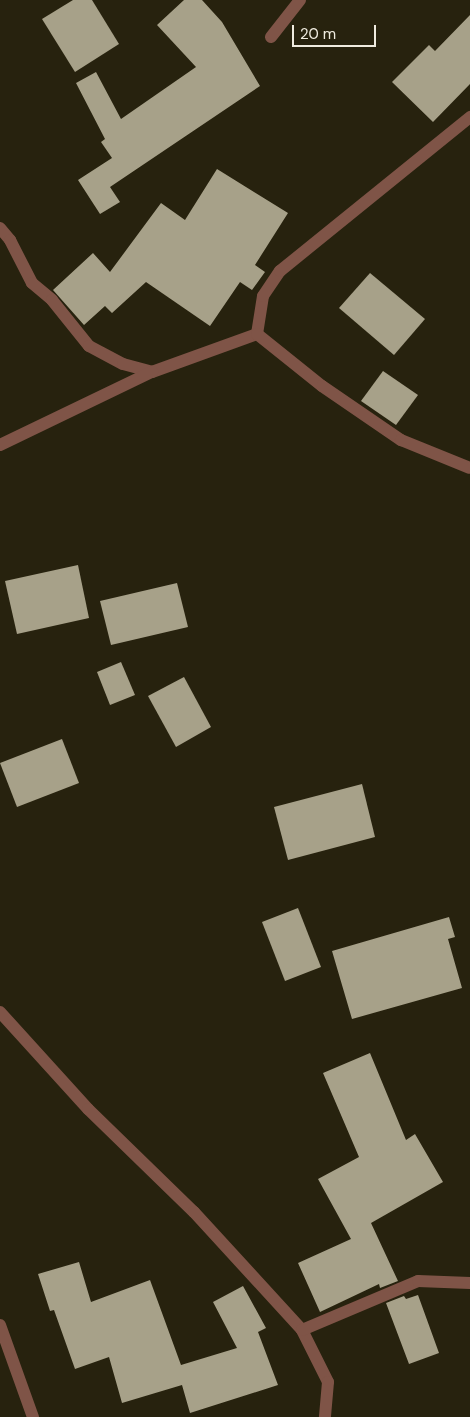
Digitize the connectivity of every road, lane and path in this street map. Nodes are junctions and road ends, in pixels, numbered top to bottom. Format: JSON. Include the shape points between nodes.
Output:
{"nodes":[{"id":1,"x":300,"y":0,"type":"edge"},
{"id":2,"x":271,"y":37,"type":"dead end"},
{"id":3,"x":470,"y":117,"type":"edge"},
{"id":4,"x":0,"y":228,"type":"edge"},
{"id":5,"x":257,"y":334,"type":"junction"},
{"id":6,"x":152,"y":372,"type":"junction"},
{"id":7,"x":0,"y":445,"type":"edge"},
{"id":8,"x":470,"y":468,"type":"edge"},
{"id":9,"x":0,"y":1012,"type":"edge"},
{"id":10,"x":470,"y":1283,"type":"edge"},
{"id":11,"x":0,"y":1325,"type":"edge"},
{"id":12,"x":302,"y":1330,"type":"junction"},
{"id":13,"x":33,"y":1417,"type":"edge"},
{"id":14,"x":325,"y":1417,"type":"edge"}],
"edges":[{"from":1,"to":2,"type":"street"},
{"from":3,"to":5,"type":"street","via":[[280,271],[262,296]]},
{"from":4,"to":6,"type":"street","via":[[10,240],[32,283],[52,300],[89,346],[123,364]]},
{"from":5,"to":6,"type":"street"},
{"from":5,"to":8,"type":"street","via":[[322,386],[401,440]]},
{"from":6,"to":7,"type":"street"},
{"from":9,"to":12,"type":"street","via":[[88,1109],[194,1212]]},
{"from":10,"to":12,"type":"street","via":[[418,1281]]},
{"from":11,"to":13,"type":"street"},
{"from":12,"to":14,"type":"street","via":[[328,1382]]}]}
